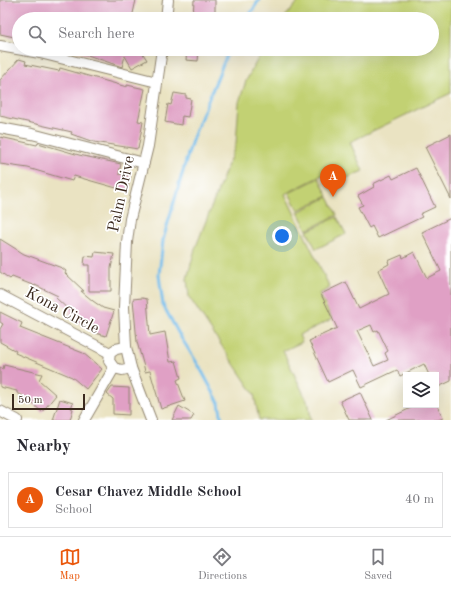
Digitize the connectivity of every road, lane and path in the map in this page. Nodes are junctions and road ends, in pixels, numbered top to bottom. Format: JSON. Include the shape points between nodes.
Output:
{"nodes":[{"id":1,"x":168,"y":0,"type":"edge"},
{"id":2,"x":167,"y":12,"type":"edge"},
{"id":3,"x":0,"y":46,"type":"edge"},
{"id":4,"x":12,"y":48,"type":"edge"},
{"id":5,"x":52,"y":56,"type":"edge"},
{"id":6,"x":161,"y":56,"type":"edge"},
{"id":7,"x":157,"y":82,"type":"junction"},
{"id":8,"x":0,"y":128,"type":"edge"},
{"id":9,"x":144,"y":163,"type":"junction"},
{"id":10,"x":0,"y":295,"type":"edge"},
{"id":11,"x":126,"y":347,"type":"junction"},
{"id":12,"x":110,"y":353,"type":"junction"},
{"id":13,"x":114,"y":368,"type":"junction"},
{"id":14,"x":131,"y":368,"type":"junction"},
{"id":15,"x":0,"y":411,"type":"edge"},
{"id":16,"x":17,"y":420,"type":"edge"},
{"id":17,"x":84,"y":420,"type":"edge"},
{"id":18,"x":151,"y":420,"type":"edge"}],
"edges":[{"from":1,"to":2,"type":"street"},
{"from":3,"to":4,"type":"street"},
{"from":5,"to":7,"type":"street"},
{"from":6,"to":7,"type":"street","name":"Palm Drive"},
{"from":7,"to":9,"type":"street","name":"Palm Drive"},
{"from":8,"to":9,"type":"street"},
{"from":9,"to":11,"type":"street","name":"Palm Drive","via":[[127,242],[124,307]]},
{"from":10,"to":12,"type":"street","name":"Kona Circle"},
{"from":11,"to":12,"type":"street"},
{"from":11,"to":14,"type":"street","name":"Palm Drive"},
{"from":12,"to":13,"type":"street","via":[[109,361]]},
{"from":13,"to":14,"type":"street"},
{"from":13,"to":17,"type":"street"},
{"from":14,"to":18,"type":"street","name":"Palm Drive"},
{"from":15,"to":16,"type":"street"}]}
